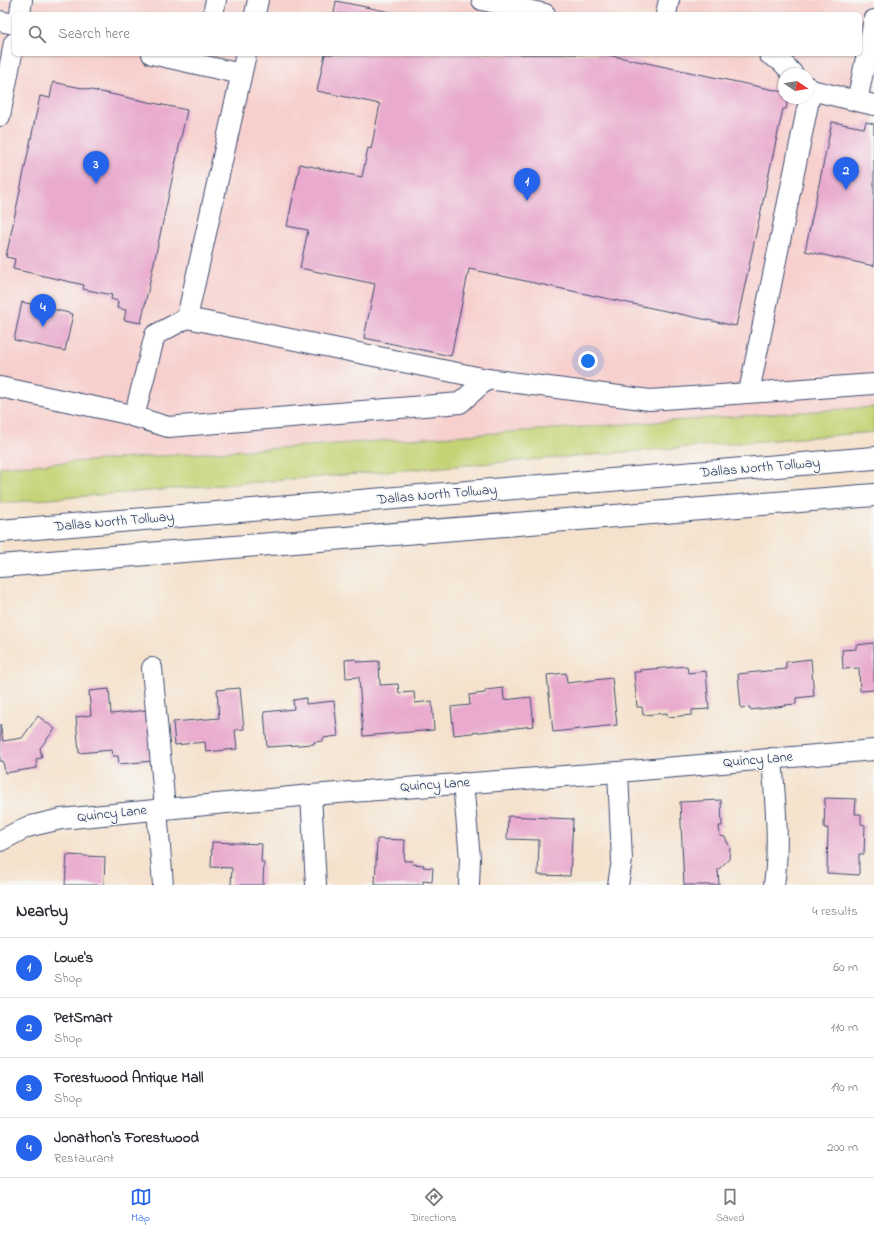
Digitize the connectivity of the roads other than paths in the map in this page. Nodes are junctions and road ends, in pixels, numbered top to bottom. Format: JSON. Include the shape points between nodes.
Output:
{"nodes":[{"id":1,"x":22,"y":0,"type":"edge"},
{"id":2,"x":216,"y":0,"type":"edge"},
{"id":3,"x":258,"y":0,"type":"edge"},
{"id":4,"x":482,"y":0,"type":"edge"},
{"id":5,"x":669,"y":0,"type":"edge"},
{"id":6,"x":20,"y":12,"type":"edge"},
{"id":7,"x":213,"y":12,"type":"edge"},
{"id":8,"x":255,"y":12,"type":"edge"},
{"id":9,"x":536,"y":12,"type":"edge"},
{"id":10,"x":666,"y":12,"type":"edge"},
{"id":11,"x":874,"y":20,"type":"edge"},
{"id":12,"x":0,"y":21,"type":"edge"},
{"id":13,"x":12,"y":24,"type":"edge"},
{"id":14,"x":12,"y":53,"type":"edge"},
{"id":15,"x":172,"y":56,"type":"edge"},
{"id":16,"x":246,"y":56,"type":"edge"},
{"id":17,"x":772,"y":56,"type":"edge"},
{"id":18,"x":203,"y":59,"type":"edge"},
{"id":19,"x":787,"y":68,"type":"edge"},
{"id":20,"x":241,"y":74,"type":"junction"},
{"id":21,"x":814,"y":89,"type":"edge"},
{"id":22,"x":865,"y":103,"type":"edge"},
{"id":23,"x":806,"y":104,"type":"edge"},
{"id":24,"x":0,"y":116,"type":"edge"},
{"id":25,"x":187,"y":318,"type":"junction"},
{"id":26,"x":487,"y":379,"type":"junction"},
{"id":27,"x":874,"y":384,"type":"edge"},
{"id":28,"x":0,"y":387,"type":"edge"},
{"id":29,"x":749,"y":392,"type":"junction"},
{"id":30,"x":134,"y":417,"type":"junction"},
{"id":31,"x":874,"y":458,"type":"edge"},
{"id":32,"x":874,"y":495,"type":"edge"},
{"id":33,"x":0,"y":531,"type":"edge"},
{"id":34,"x":0,"y":566,"type":"edge"},
{"id":35,"x":152,"y":668,"type":"dead end"},
{"id":36,"x":874,"y":750,"type":"edge"},
{"id":37,"x":772,"y":758,"type":"junction"},
{"id":38,"x":618,"y":772,"type":"junction"},
{"id":39,"x":463,"y":783,"type":"junction"},
{"id":40,"x":311,"y":795,"type":"junction"},
{"id":41,"x":161,"y":809,"type":"junction"},
{"id":42,"x":0,"y":840,"type":"edge"},
{"id":43,"x":164,"y":885,"type":"edge"},
{"id":44,"x":316,"y":885,"type":"edge"},
{"id":45,"x":469,"y":885,"type":"edge"},
{"id":46,"x":618,"y":885,"type":"edge"},
{"id":47,"x":774,"y":885,"type":"edge"}],
"edges":[{"from":1,"to":6,"type":"street"},
{"from":2,"to":7,"type":"street"},
{"from":3,"to":8,"type":"street"},
{"from":4,"to":9,"type":"street"},
{"from":5,"to":10,"type":"street"},
{"from":11,"to":22,"type":"street"},
{"from":12,"to":13,"type":"street"},
{"from":14,"to":24,"type":"street"},
{"from":15,"to":18,"type":"street"},
{"from":16,"to":20,"type":"street"},
{"from":17,"to":19,"type":"street"},
{"from":18,"to":20,"type":"street"},
{"from":20,"to":25,"type":"street"},
{"from":21,"to":22,"type":"street"},
{"from":23,"to":29,"type":"street"},
{"from":25,"to":26,"type":"street"},
{"from":25,"to":30,"type":"street","via":[[155,335]]},
{"from":26,"to":29,"type":"street","via":[[650,400]]},
{"from":26,"to":30,"type":"street","via":[[460,403],[168,427]]},
{"from":27,"to":29,"type":"street"},
{"from":28,"to":30,"type":"street"},
{"from":31,"to":33,"type":"highway","name":"Dallas North Tollway"},
{"from":32,"to":34,"type":"highway"},
{"from":35,"to":41,"type":"street"},
{"from":36,"to":37,"type":"street","name":"Quincy Lane"},
{"from":37,"to":38,"type":"street","name":"Quincy Lane"},
{"from":37,"to":47,"type":"street","via":[[777,835]]},
{"from":38,"to":39,"type":"street","name":"Quincy Lane"},
{"from":38,"to":46,"type":"street","via":[[622,860]]},
{"from":39,"to":40,"type":"street","name":"Quincy Lane"},
{"from":39,"to":45,"type":"street","via":[[470,858]]},
{"from":40,"to":41,"type":"street","name":"Quincy Lane"},
{"from":40,"to":44,"type":"street"},
{"from":41,"to":42,"type":"street","name":"Quincy Lane","via":[[61,819],[27,828]]},
{"from":41,"to":43,"type":"street"}]}
